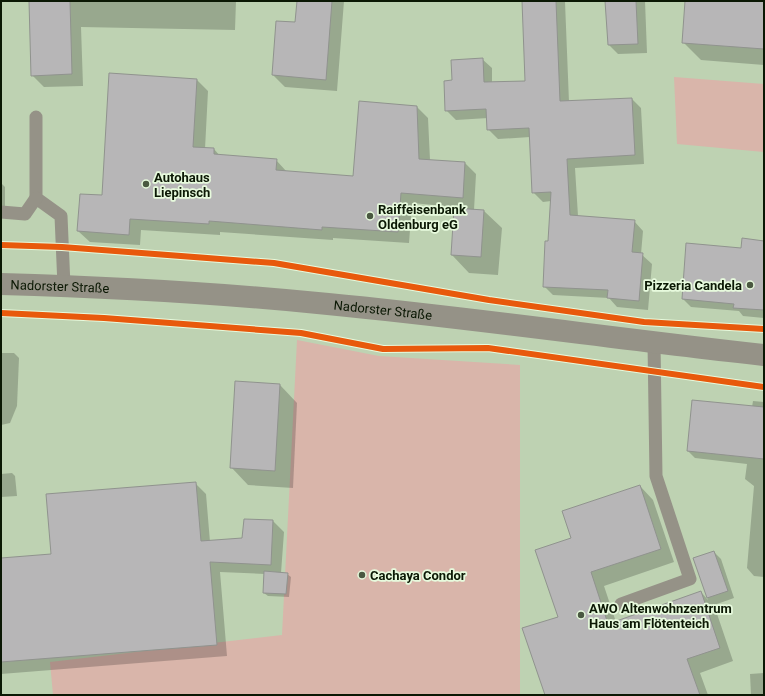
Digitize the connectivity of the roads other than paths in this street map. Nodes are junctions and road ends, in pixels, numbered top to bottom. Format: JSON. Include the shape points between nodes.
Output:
{"nodes":[{"id":1,"x":36,"y":117,"type":"dead end"},
{"id":2,"x":36,"y":198,"type":"junction"},
{"id":3,"x":1,"y":212,"type":"edge"},
{"id":4,"x":1,"y":284,"type":"edge"},
{"id":5,"x":64,"y":286,"type":"junction"},
{"id":6,"x":654,"y":343,"type":"junction"},
{"id":7,"x":764,"y":355,"type":"edge"},
{"id":8,"x":622,"y":604,"type":"dead end"}],
"edges":[{"from":1,"to":2,"type":"lane"},
{"from":2,"to":3,"type":"lane","via":[[25,214]]},
{"from":2,"to":5,"type":"lane","via":[[61,216]]},
{"from":4,"to":5,"type":"street","name":"Nadorster Straße"},
{"from":5,"to":6,"type":"street","name":"Nadorster Straße","via":[[190,292],[329,304],[517,324]]},
{"from":6,"to":7,"type":"street","name":"Nadorster Straße"},
{"from":6,"to":8,"type":"lane","via":[[656,476],[690,579]]}]}
